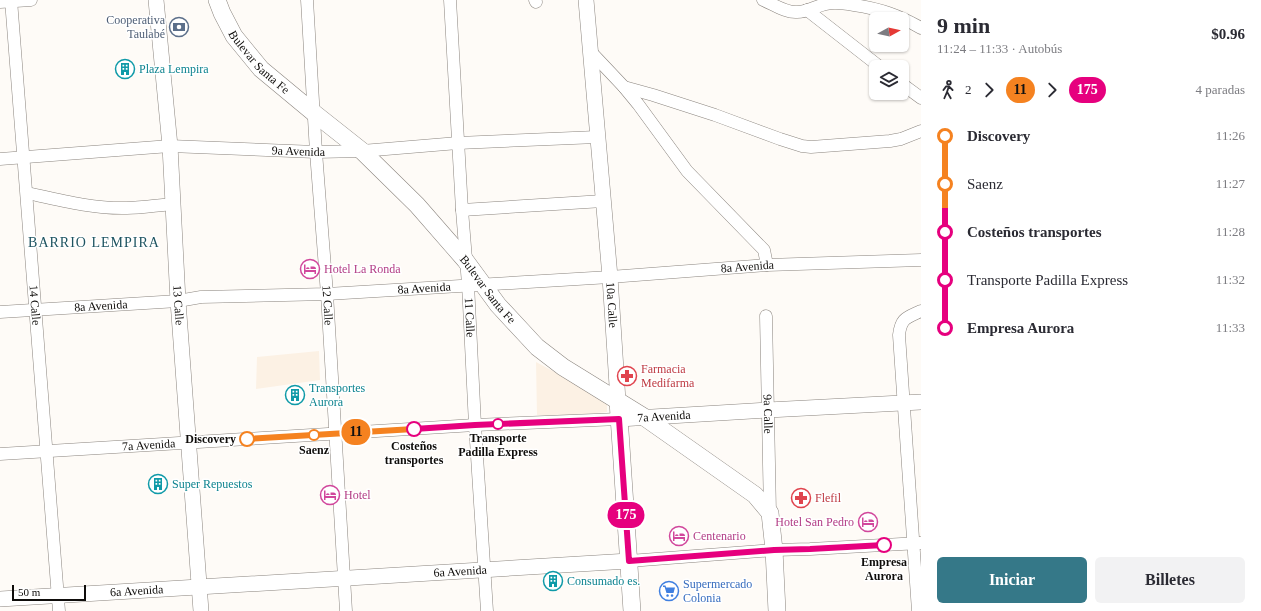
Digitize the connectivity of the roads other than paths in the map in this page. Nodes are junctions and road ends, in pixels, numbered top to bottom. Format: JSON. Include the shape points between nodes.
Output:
{"nodes":[{"id":1,"x":30,"y":0,"type":"edge"},
{"id":2,"x":156,"y":0,"type":"edge"},
{"id":3,"x":217,"y":0,"type":"edge"},
{"id":4,"x":307,"y":0,"type":"edge"},
{"id":5,"x":450,"y":0,"type":"edge"},
{"id":6,"x":586,"y":0,"type":"edge"},
{"id":7,"x":763,"y":0,"type":"edge"},
{"id":8,"x":7,"y":1,"type":"edge"},
{"id":9,"x":805,"y":5,"type":"edge"},
{"id":10,"x":921,"y":28,"type":"edge"},
{"id":11,"x":590,"y":51,"type":"junction"},
{"id":12,"x":872,"y":60,"type":"edge"},
{"id":13,"x":624,"y":87,"type":"junction"},
{"id":14,"x":909,"y":89,"type":"edge"},
{"id":15,"x":921,"y":98,"type":"edge"},
{"id":16,"x":314,"y":113,"type":"junction"},
{"id":17,"x":921,"y":131,"type":"edge"},
{"id":18,"x":597,"y":137,"type":"junction"},
{"id":19,"x":458,"y":142,"type":"junction"},
{"id":20,"x":170,"y":146,"type":"junction"},
{"id":21,"x":362,"y":151,"type":"junction"},
{"id":22,"x":316,"y":152,"type":"junction"},
{"id":23,"x":24,"y":157,"type":"junction"},
{"id":24,"x":0,"y":159,"type":"edge"},
{"id":25,"x":27,"y":193,"type":"junction"},
{"id":26,"x":604,"y":201,"type":"junction"},
{"id":27,"x":173,"y":204,"type":"junction"},
{"id":28,"x":462,"y":210,"type":"junction"},
{"id":29,"x":465,"y":260,"type":"junction"},
{"id":30,"x":921,"y":260,"type":"edge"},
{"id":31,"x":767,"y":265,"type":"junction"},
{"id":32,"x":610,"y":277,"type":"junction"},
{"id":33,"x":475,"y":284,"type":"junction"},
{"id":34,"x":327,"y":294,"type":"junction"},
{"id":35,"x":178,"y":301,"type":"junction"},
{"id":36,"x":36,"y":310,"type":"junction"},
{"id":37,"x":921,"y":311,"type":"edge"},
{"id":38,"x":0,"y":312,"type":"edge"},
{"id":39,"x":766,"y":316,"type":"dead end"},
{"id":40,"x":618,"y":401,"type":"junction"},
{"id":41,"x":921,"y":402,"type":"edge"},
{"id":42,"x":903,"y":404,"type":"junction"},
{"id":43,"x":768,"y":410,"type":"junction"},
{"id":44,"x":644,"y":417,"type":"junction"},
{"id":45,"x":619,"y":419,"type":"junction"},
{"id":46,"x":475,"y":425,"type":"junction"},
{"id":47,"x":335,"y":434,"type":"junction"},
{"id":48,"x":188,"y":443,"type":"junction"},
{"id":49,"x":46,"y":452,"type":"junction"},
{"id":50,"x":0,"y":454,"type":"edge"},
{"id":51,"x":770,"y":513,"type":"junction"},
{"id":52,"x":917,"y":543,"type":"edge"},
{"id":53,"x":774,"y":550,"type":"junction"},
{"id":54,"x":629,"y":561,"type":"junction"},
{"id":55,"x":485,"y":569,"type":"junction"},
{"id":56,"x":344,"y":578,"type":"junction"},
{"id":57,"x":199,"y":586,"type":"junction"},
{"id":58,"x":58,"y":595,"type":"junction"},
{"id":59,"x":0,"y":599,"type":"edge"},
{"id":60,"x":59,"y":611,"type":"edge"},
{"id":61,"x":201,"y":611,"type":"edge"},
{"id":62,"x":346,"y":611,"type":"edge"},
{"id":63,"x":488,"y":611,"type":"edge"},
{"id":64,"x":632,"y":611,"type":"edge"},
{"id":65,"x":777,"y":611,"type":"edge"},
{"id":66,"x":918,"y":611,"type":"edge"}],
"edges":[{"from":1,"to":8,"type":"street"},
{"from":2,"to":20,"type":"street","name":"13 Calle"},
{"from":3,"to":16,"type":"main road","name":"Bulevar Santa Fe","via":[[234,36],[247,54],[261,69]]},
{"from":4,"to":16,"type":"street","name":"12 Calle"},
{"from":5,"to":19,"type":"street"},
{"from":6,"to":11,"type":"street","name":"10a Calle"},
{"from":7,"to":9,"type":"street","via":[[797,12]]},
{"from":8,"to":23,"type":"street","name":"14 Calle"},
{"from":9,"to":10,"type":"street","via":[[838,3],[868,7],[900,17]]},
{"from":9,"to":12,"type":"street"},
{"from":11,"to":13,"type":"street"},
{"from":11,"to":18,"type":"street","name":"10a Calle"},
{"from":13,"to":17,"type":"street","via":[[806,146],[890,141]]},
{"from":13,"to":31,"type":"street","via":[[687,171],[764,250]]},
{"from":14,"to":15,"type":"street"},
{"from":16,"to":21,"type":"main road","name":"Bulevar Santa Fe"},
{"from":16,"to":22,"type":"street","name":"12 Calle"},
{"from":18,"to":19,"type":"street","name":"9a Avenida"},
{"from":18,"to":26,"type":"street","name":"10a Calle"},
{"from":19,"to":21,"type":"street","name":"9a Avenida"},
{"from":19,"to":28,"type":"street"},
{"from":20,"to":22,"type":"street","name":"9a Avenida"},
{"from":20,"to":23,"type":"street","name":"9a Avenida"},
{"from":20,"to":27,"type":"street","name":"13 Calle"},
{"from":21,"to":22,"type":"street","name":"9a Avenida"},
{"from":21,"to":29,"type":"main road","name":"Bulevar Santa Fe","via":[[417,205]]},
{"from":22,"to":34,"type":"street","name":"12 Calle"},
{"from":23,"to":24,"type":"street","name":"9a Avenida"},
{"from":23,"to":25,"type":"street","name":"14 Calle"},
{"from":25,"to":27,"type":"street","via":[[107,207]]},
{"from":25,"to":36,"type":"street","name":"14 Calle"},
{"from":26,"to":28,"type":"street"},
{"from":26,"to":32,"type":"street","name":"10a Calle"},
{"from":27,"to":35,"type":"street","name":"13 Calle"},
{"from":28,"to":29,"type":"street"},
{"from":29,"to":33,"type":"main road","name":"Bulevar Santa Fe"},
{"from":30,"to":31,"type":"street","name":"8a Avenida"},
{"from":31,"to":32,"type":"street","name":"8a Avenida"},
{"from":32,"to":33,"type":"street","name":"8a Avenida"},
{"from":32,"to":40,"type":"street","name":"10a Calle"},
{"from":33,"to":34,"type":"street","name":"8a Avenida"},
{"from":33,"to":40,"type":"main road","name":"Bulevar Santa Fe","via":[[537,347],[563,367]]},
{"from":33,"to":46,"type":"street","name":"11 Calle"},
{"from":34,"to":35,"type":"street","name":"8a Avenida","via":[[201,297]]},
{"from":34,"to":47,"type":"street","name":"12 Calle"},
{"from":35,"to":36,"type":"street","name":"8a Avenida"},
{"from":35,"to":48,"type":"street","name":"13 Calle"},
{"from":36,"to":38,"type":"street","name":"8a Avenida"},
{"from":36,"to":49,"type":"street","name":"14 Calle"},
{"from":37,"to":42,"type":"street","via":[[905,318],[900,325]]},
{"from":39,"to":43,"type":"street","name":"9a Calle"},
{"from":40,"to":44,"type":"main road","name":"Bulevar Santa Fe"},
{"from":40,"to":45,"type":"main road","name":"10a Calle"},
{"from":41,"to":42,"type":"street","name":"7a Avenida"},
{"from":42,"to":43,"type":"street","name":"7a Avenida"},
{"from":42,"to":52,"type":"street"},
{"from":43,"to":44,"type":"street","name":"7a Avenida"},
{"from":43,"to":51,"type":"street","name":"9a Calle"},
{"from":44,"to":45,"type":"street","name":"7a Avenida"},
{"from":44,"to":51,"type":"main road","name":"Bulevar Santa Fe","via":[[755,495]]},
{"from":45,"to":46,"type":"street","name":"7a Avenida"},
{"from":45,"to":54,"type":"main road","name":"10a Calle"},
{"from":46,"to":47,"type":"street","name":"7a Avenida"},
{"from":46,"to":55,"type":"street","name":"11 Calle"},
{"from":47,"to":48,"type":"street","name":"7a Avenida"},
{"from":47,"to":56,"type":"street","name":"12 Calle"},
{"from":48,"to":49,"type":"street","name":"7a Avenida"},
{"from":48,"to":57,"type":"street","name":"13 Calle"},
{"from":49,"to":50,"type":"street","name":"7a Avenida"},
{"from":49,"to":58,"type":"street","name":"14 Calle"},
{"from":51,"to":53,"type":"main road"},
{"from":52,"to":53,"type":"street","name":"6a Avenida"},
{"from":52,"to":66,"type":"street"},
{"from":53,"to":54,"type":"street","name":"6a Avenida"},
{"from":53,"to":65,"type":"main road"},
{"from":54,"to":55,"type":"street","name":"6a Avenida"},
{"from":54,"to":64,"type":"main road","name":"10a Calle"},
{"from":55,"to":56,"type":"street","name":"6a Avenida"},
{"from":55,"to":63,"type":"street","name":"11 Calle"},
{"from":56,"to":57,"type":"street","name":"6a Avenida"},
{"from":56,"to":62,"type":"street","name":"12 Calle"},
{"from":57,"to":58,"type":"street","name":"6a Avenida"},
{"from":57,"to":61,"type":"street","name":"13 Calle"},
{"from":58,"to":59,"type":"street","name":"6a Avenida"},
{"from":58,"to":60,"type":"street","name":"14 Calle"}]}
